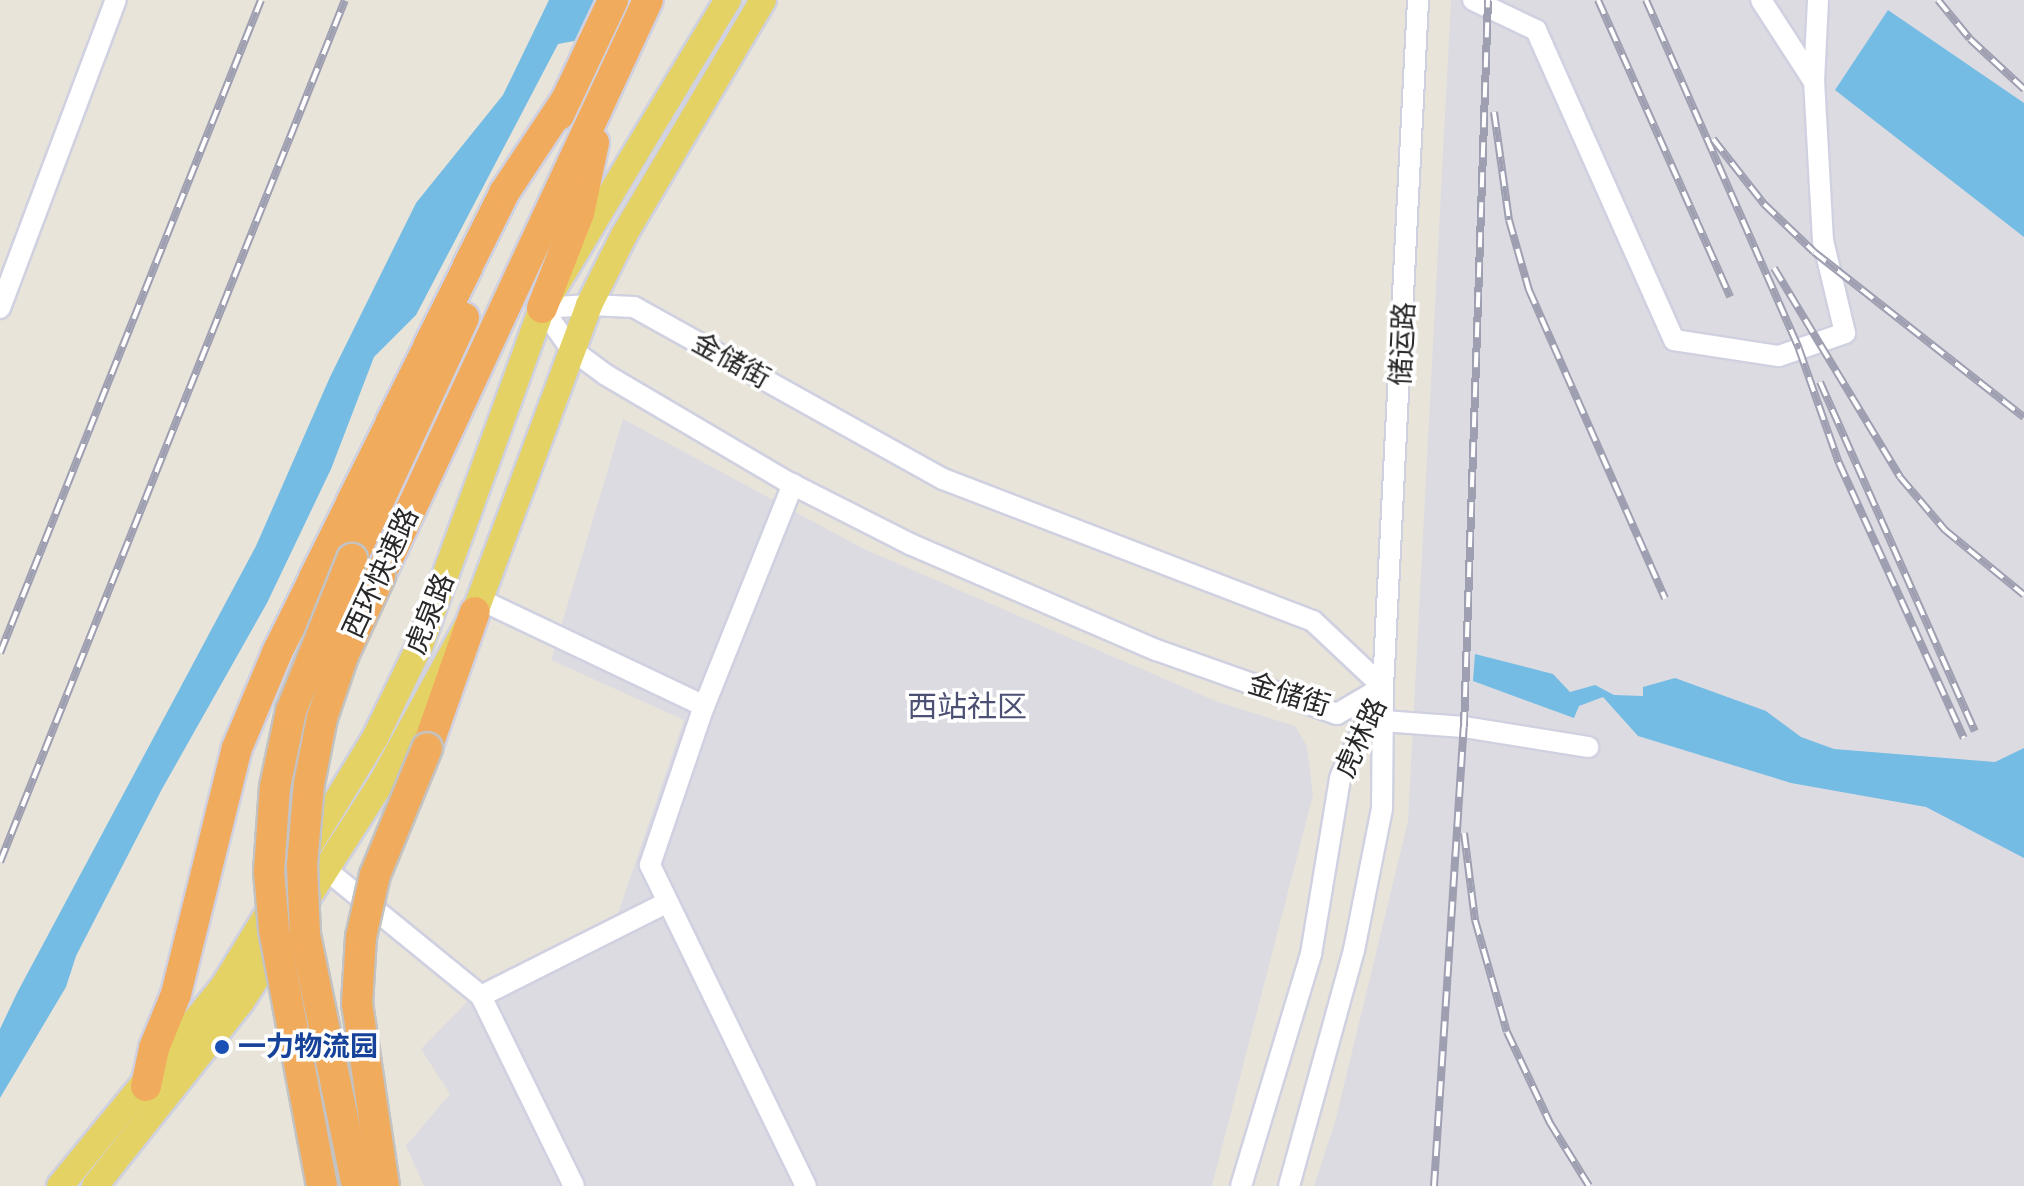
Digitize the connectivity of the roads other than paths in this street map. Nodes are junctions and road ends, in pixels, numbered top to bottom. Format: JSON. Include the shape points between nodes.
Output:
{"nodes":[{"id":1,"x":116,"y":0,"type":"edge"},
{"id":2,"x":613,"y":0,"type":"edge"},
{"id":3,"x":648,"y":0,"type":"edge"},
{"id":4,"x":728,"y":0,"type":"edge"},
{"id":5,"x":763,"y":0,"type":"edge"},
{"id":6,"x":1418,"y":0,"type":"edge"},
{"id":7,"x":1473,"y":0,"type":"edge"},
{"id":8,"x":1761,"y":0,"type":"edge"},
{"id":9,"x":1818,"y":0,"type":"edge"},
{"id":10,"x":1814,"y":82,"type":"junction"},
{"id":11,"x":605,"y":91,"type":"junction"},
{"id":12,"x":567,"y":98,"type":"junction"},
{"id":13,"x":589,"y":305,"type":"junction"},
{"id":14,"x":0,"y":308,"type":"edge"},
{"id":15,"x":542,"y":308,"type":"junction"},
{"id":16,"x":571,"y":349,"type":"junction"},
{"id":17,"x":793,"y":484,"type":"junction"},
{"id":18,"x":477,"y":605,"type":"junction"},
{"id":19,"x":1383,"y":687,"type":"junction"},
{"id":20,"x":704,"y":706,"type":"junction"},
{"id":21,"x":1383,"y":721,"type":"junction"},
{"id":22,"x":1588,"y":747,"type":"dead end"},
{"id":23,"x":324,"y":868,"type":"junction"},
{"id":24,"x":668,"y":902,"type":"junction"},
{"id":25,"x":481,"y":996,"type":"junction"},
{"id":26,"x":146,"y":1086,"type":"junction"},
{"id":27,"x":60,"y":1186,"type":"edge"},
{"id":28,"x":95,"y":1186,"type":"edge"},
{"id":29,"x":322,"y":1186,"type":"edge"},
{"id":30,"x":357,"y":1186,"type":"edge"},
{"id":31,"x":384,"y":1186,"type":"edge"},
{"id":32,"x":574,"y":1186,"type":"edge"},
{"id":33,"x":806,"y":1186,"type":"edge"},
{"id":34,"x":1241,"y":1186,"type":"edge"},
{"id":35,"x":1289,"y":1186,"type":"edge"}],
"edges":[{"from":1,"to":14,"type":"street"},
{"from":2,"to":12,"type":"highway","name":"西环快速路"},
{"from":3,"to":11,"type":"highway","name":"西环快速路"},
{"from":4,"to":15,"type":"main road","name":"虎泉路"},
{"from":5,"to":13,"type":"main road","name":"虎泉路","via":[[624,235]]},
{"from":6,"to":19,"type":"street","name":"储运路"},
{"from":7,"to":10,"type":"street","via":[[1536,30],[1674,340],[1779,356],[1845,333],[1823,241]]},
{"from":8,"to":10,"type":"street"},
{"from":9,"to":10,"type":"street"},
{"from":11,"to":15,"type":"highway","via":[[579,213]]},
{"from":11,"to":30,"type":"highway","name":"西环快速路","bridge":true,"via":[[343,656],[322,718],[302,865],[305,934]]},
{"from":12,"to":26,"type":"highway","via":[[504,193],[265,680],[220,804],[176,994],[154,1048]]},
{"from":12,"to":29,"type":"highway","name":"西环快速路","bridge":true,"via":[[352,559],[291,711],[275,787],[269,872],[274,929]]},
{"from":13,"to":15,"type":"street","name":"金储街"},
{"from":13,"to":16,"type":"main road","name":"虎泉路"},
{"from":13,"to":19,"type":"street","name":"金储街","via":[[634,307],[943,479],[1313,621]]},
{"from":15,"to":16,"type":"street","name":"金储街"},
{"from":15,"to":26,"type":"main road","name":"虎泉路","via":[[420,645],[375,738],[223,987]]},
{"from":16,"to":17,"type":"street","name":"金储街","via":[[606,375]]},
{"from":16,"to":18,"type":"main road","name":"虎泉路"},
{"from":17,"to":19,"type":"street","name":"金储街","via":[[910,544],[1156,650],[1337,714]]},
{"from":17,"to":20,"type":"street"},
{"from":18,"to":20,"type":"street"},
{"from":18,"to":23,"type":"main road","name":"虎泉路","via":[[384,778]]},
{"from":18,"to":31,"type":"highway","bridge":true,"via":[[375,875],[361,937],[357,1004]]},
{"from":19,"to":21,"type":"street","name":"虎林路"},
{"from":19,"to":34,"type":"street","name":"虎林路","via":[[1340,778],[1311,954]]},
{"from":20,"to":24,"type":"street","via":[[650,865]]},
{"from":21,"to":22,"type":"street","via":[[1464,727]]},
{"from":21,"to":35,"type":"street","name":"虎林路","via":[[1382,808],[1354,950]]},
{"from":23,"to":25,"type":"street"},
{"from":23,"to":28,"type":"main road","name":"虎泉路","via":[[241,1002]]},
{"from":24,"to":25,"type":"street"},
{"from":24,"to":33,"type":"street"},
{"from":25,"to":32,"type":"street"},
{"from":26,"to":27,"type":"main road","name":"虎泉路"}]}
